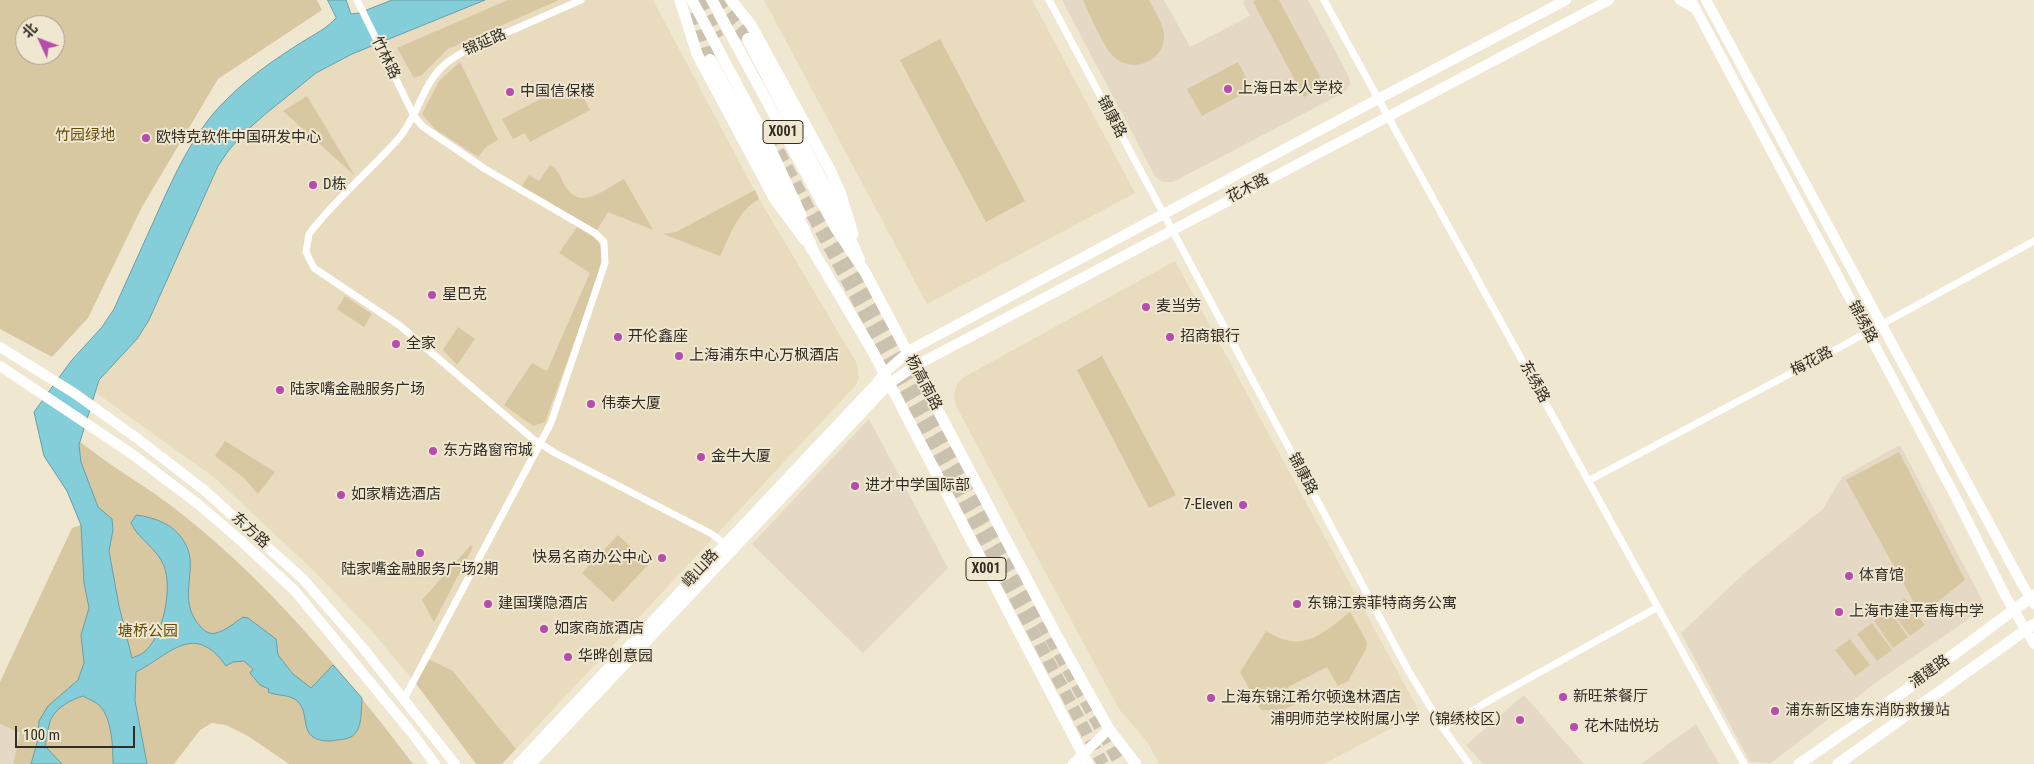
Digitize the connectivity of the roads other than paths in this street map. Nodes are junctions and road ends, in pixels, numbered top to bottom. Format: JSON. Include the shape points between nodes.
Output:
{"nodes":[{"id":1,"x":357,"y":0,"type":"edge"},
{"id":2,"x":581,"y":0,"type":"edge"},
{"id":3,"x":680,"y":0,"type":"edge"},
{"id":4,"x":692,"y":0,"type":"edge"},
{"id":5,"x":712,"y":0,"type":"edge"},
{"id":6,"x":731,"y":0,"type":"edge"},
{"id":7,"x":1049,"y":0,"type":"edge"},
{"id":8,"x":1324,"y":0,"type":"edge"},
{"id":9,"x":1566,"y":0,"type":"edge"},
{"id":10,"x":1608,"y":0,"type":"edge"},
{"id":11,"x":1680,"y":0,"type":"edge"},
{"id":12,"x":1707,"y":1,"type":"edge"},
{"id":13,"x":1693,"y":4,"type":"edge"},
{"id":14,"x":748,"y":39,"type":"tunnel mouth"},
{"id":15,"x":710,"y":60,"type":"tunnel mouth"},
{"id":16,"x":1378,"y":99,"type":"junction"},
{"id":17,"x":1388,"y":115,"type":"junction"},
{"id":18,"x":414,"y":116,"type":"junction"},
{"id":19,"x":1163,"y":214,"type":"junction"},
{"id":20,"x":1171,"y":230,"type":"junction"},
{"id":21,"x":2034,"y":241,"type":"edge"},
{"id":22,"x":812,"y":249,"type":"junction"},
{"id":23,"x":859,"y":260,"type":"junction"},
{"id":24,"x":1882,"y":324,"type":"junction"},
{"id":25,"x":1868,"y":332,"type":"junction"},
{"id":26,"x":0,"y":347,"type":"edge"},
{"id":27,"x":908,"y":353,"type":"junction"},
{"id":28,"x":0,"y":366,"type":"edge"},
{"id":29,"x":915,"y":366,"type":"junction"},
{"id":30,"x":887,"y":378,"type":"junction"},
{"id":31,"x":541,"y":445,"type":"junction"},
{"id":32,"x":1588,"y":481,"type":"junction"},
{"id":33,"x":728,"y":546,"type":"junction"},
{"id":34,"x":2033,"y":599,"type":"edge"},
{"id":35,"x":1658,"y":607,"type":"junction"},
{"id":36,"x":2014,"y":611,"type":"junction"},
{"id":37,"x":2029,"y":626,"type":"edge"},
{"id":38,"x":2034,"y":644,"type":"edge"},
{"id":39,"x":404,"y":699,"type":"junction"},
{"id":40,"x":1443,"y":728,"type":"junction"},
{"id":41,"x":1109,"y":729,"type":"junction"},
{"id":42,"x":1086,"y":759,"type":"edge"},
{"id":43,"x":435,"y":764,"type":"edge"},
{"id":44,"x":455,"y":764,"type":"edge"},
{"id":45,"x":518,"y":764,"type":"edge"},
{"id":46,"x":531,"y":764,"type":"edge"},
{"id":47,"x":1073,"y":764,"type":"edge"},
{"id":48,"x":1136,"y":764,"type":"edge"},
{"id":49,"x":1469,"y":764,"type":"edge"},
{"id":50,"x":1744,"y":764,"type":"edge"},
{"id":51,"x":1799,"y":764,"type":"edge"},
{"id":52,"x":1838,"y":764,"type":"edge"}],
"edges":[{"from":1,"to":18,"type":"street","name":"竹林路"},
{"from":2,"to":18,"type":"street","name":"锦延路","via":[[452,58],[433,78]]},
{"from":3,"to":22,"type":"main road","number":"X001","via":[[700,60],[774,198]]},
{"from":4,"to":22,"type":"main road","name":"杨高南路","number":"X001","via":[[768,141],[800,212]]},
{"from":5,"to":23,"type":"main road","name":"杨高南路","number":"X001","via":[[835,227]]},
{"from":6,"to":23,"type":"main road","number":"X001","via":[[751,25],[830,170],[853,232]]},
{"from":7,"to":19,"type":"street","name":"锦康路"},
{"from":8,"to":16,"type":"street","name":"东绣路"},
{"from":9,"to":16,"type":"main road","name":"花木路"},
{"from":10,"to":17,"type":"main road","name":"花木路"},
{"from":11,"to":13,"type":"main road"},
{"from":12,"to":24,"type":"main road","name":"锦绣路"},
{"from":13,"to":25,"type":"main road","name":"锦绣路"},
{"from":14,"to":23,"type":"highway","via":[[837,210]]},
{"from":15,"to":22,"type":"highway"},
{"from":16,"to":17,"type":"street","name":"东绣路"},
{"from":16,"to":19,"type":"main road","name":"花木路"},
{"from":17,"to":20,"type":"main road","name":"花木路"},
{"from":17,"to":32,"type":"street","name":"东绣路"},
{"from":18,"to":31,"type":"street","name":"竹林路","via":[[430,133],[595,233],[604,242],[606,255],[601,278]]},
{"from":18,"to":31,"type":"street","name":"锦延路","via":[[400,136],[309,234],[306,252],[309,260],[322,274],[419,341]]},
{"from":19,"to":20,"type":"street","name":"锦康路"},
{"from":19,"to":27,"type":"main road","name":"花木路"},
{"from":20,"to":29,"type":"main road","name":"花木路"},
{"from":20,"to":40,"type":"street","name":"锦康路","via":[[1408,670]]},
{"from":21,"to":24,"type":"street","name":"梅花路"},
{"from":22,"to":30,"type":"main road","name":"杨高南路","number":"X001"},
{"from":23,"to":27,"type":"main road","name":"杨高南路","number":"X001"},
{"from":24,"to":25,"type":"street","name":"梅花路"},
{"from":24,"to":34,"type":"main road","name":"锦绣路"},
{"from":25,"to":32,"type":"street","name":"梅花路"},
{"from":25,"to":36,"type":"main road","name":"锦绣路"},
{"from":26,"to":39,"type":"main road","name":"东方路","via":[[74,393],[204,490],[303,579]]},
{"from":27,"to":29,"type":"main road","name":"杨高南路","number":"X001"},
{"from":27,"to":30,"type":"main road","name":"花木路"},
{"from":28,"to":43,"type":"main road","name":"东方路","via":[[132,454],[240,540],[295,591]]},
{"from":29,"to":30,"type":"main road","name":"花木路"},
{"from":29,"to":41,"type":"main road","name":"杨高南路","number":"X001"},
{"from":30,"to":33,"type":"main road","name":"峨山路","via":[[875,385]]},
{"from":30,"to":42,"type":"main road","name":"杨高南路","number":"X001"},
{"from":31,"to":33,"type":"street","via":[[710,533]]},
{"from":31,"to":39,"type":"street"},
{"from":32,"to":35,"type":"street","name":"东绣路"},
{"from":33,"to":45,"type":"main road","name":"峨山路"},
{"from":33,"to":46,"type":"main road","name":"峨山路"},
{"from":34,"to":36,"type":"main road","name":"浦建路"},
{"from":35,"to":40,"type":"street"},
{"from":35,"to":50,"type":"street","name":"东绣路"},
{"from":36,"to":37,"type":"main road","name":"锦绣路"},
{"from":36,"to":51,"type":"main road","name":"浦建路"},
{"from":37,"to":38,"type":"main road","name":"锦绣路"},
{"from":37,"to":52,"type":"main road","name":"浦建路"},
{"from":39,"to":44,"type":"main road","name":"东方路"},
{"from":40,"to":49,"type":"street","name":"锦康路"},
{"from":41,"to":42,"type":"main road"},
{"from":41,"to":48,"type":"main road","name":"杨高南路","number":"X001"},
{"from":42,"to":47,"type":"main road"}]}
